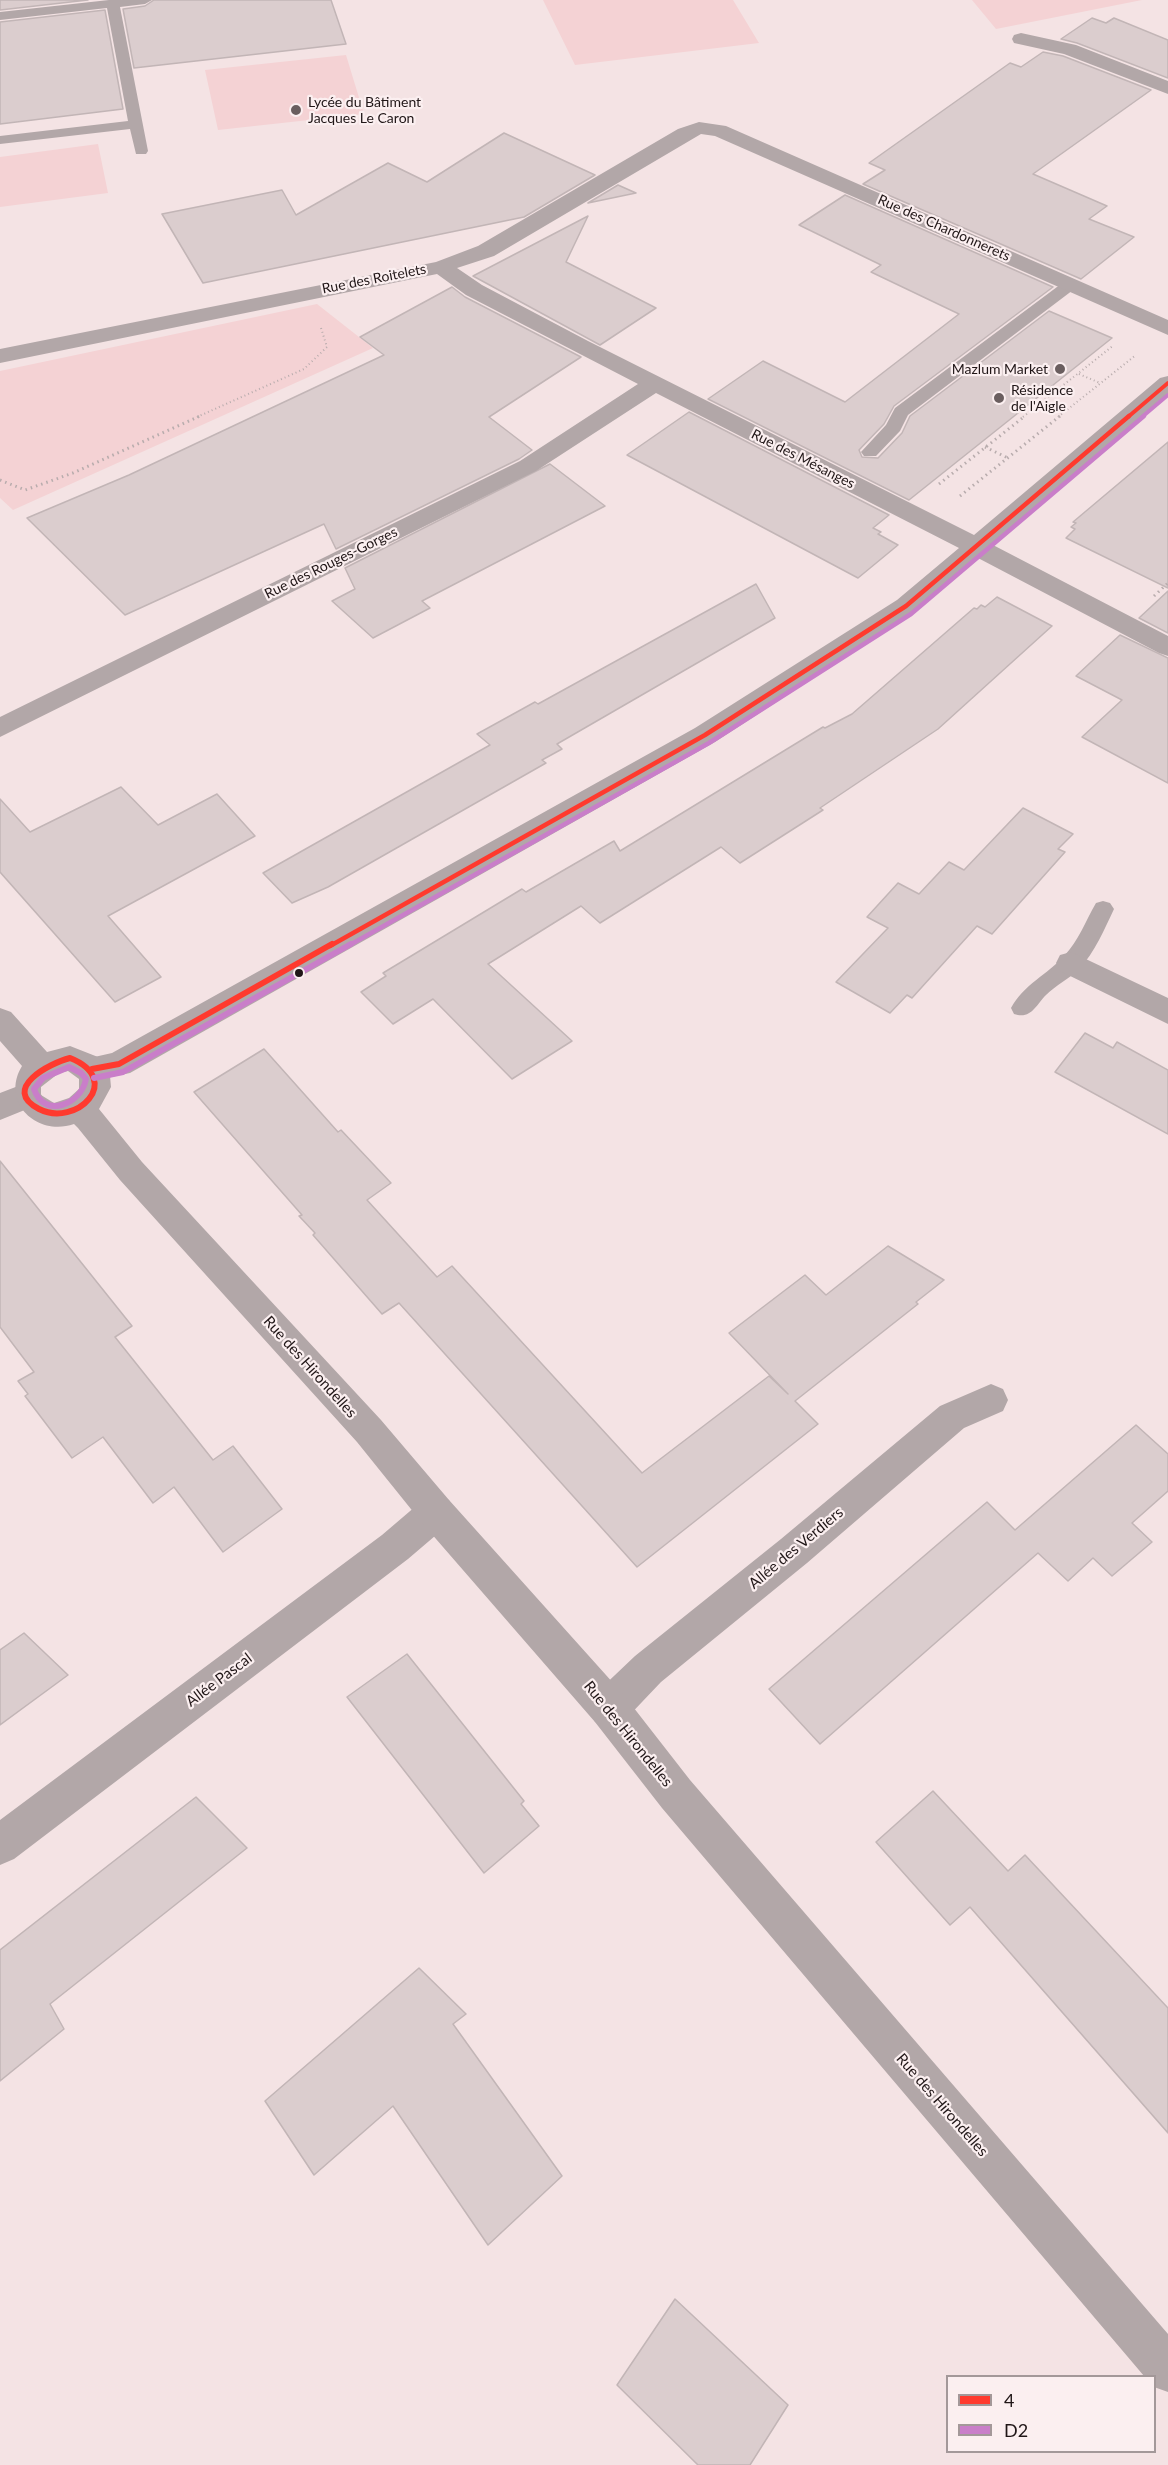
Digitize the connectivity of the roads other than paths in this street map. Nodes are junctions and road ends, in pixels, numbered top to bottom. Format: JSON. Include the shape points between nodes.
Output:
{"nodes":[{"id":1,"x":145,"y":0,"type":"edge"},
{"id":2,"x":113,"y":4,"type":"junction"},
{"id":3,"x":0,"y":16,"type":"edge"},
{"id":4,"x":1021,"y":39,"type":"dead end"},
{"id":5,"x":1168,"y":88,"type":"edge"},
{"id":6,"x":136,"y":124,"type":"junction"},
{"id":7,"x":719,"y":130,"type":"joint"},
{"id":8,"x":0,"y":140,"type":"edge"},
{"id":9,"x":141,"y":151,"type":"dead end"},
{"id":10,"x":441,"y":267,"type":"junction"},
{"id":11,"x":1071,"y":284,"type":"junction"},
{"id":12,"x":1168,"y":328,"type":"edge"},
{"id":13,"x":0,"y":356,"type":"edge"},
{"id":14,"x":1168,"y":383,"type":"edge"},
{"id":15,"x":654,"y":384,"type":"junction"},
{"id":16,"x":870,"y":452,"type":"dead end"},
{"id":17,"x":976,"y":548,"type":"junction"},
{"id":18,"x":1168,"y":646,"type":"edge"},
{"id":19,"x":0,"y":728,"type":"edge"},
{"id":20,"x":1103,"y":909,"type":"dead end"},
{"id":21,"x":1071,"y":963,"type":"junction"},
{"id":22,"x":1022,"y":1008,"type":"dead end"},
{"id":23,"x":1168,"y":1012,"type":"edge"},
{"id":24,"x":0,"y":1020,"type":"edge"},
{"id":25,"x":41,"y":1066,"type":"junction"},
{"id":26,"x":92,"y":1070,"type":"junction"},
{"id":27,"x":13,"y":1102,"type":"edge"},
{"id":28,"x":78,"y":1109,"type":"junction"},
{"id":29,"x":991,"y":1400,"type":"dead end"},
{"id":30,"x":436,"y":1512,"type":"junction"},
{"id":31,"x":609,"y":1708,"type":"junction"},
{"id":32,"x":0,"y":1845,"type":"edge"},
{"id":33,"x":1168,"y":2369,"type":"edge"}],
"edges":[{"from":1,"to":2,"type":"lane"},
{"from":2,"to":3,"type":"lane"},
{"from":2,"to":6,"type":"lane"},
{"from":4,"to":5,"type":"street","via":[[1069,49]]},
{"from":6,"to":8,"type":"lane"},
{"from":6,"to":9,"type":"lane"},
{"from":7,"to":10,"type":"street","name":"Rue des Roitelets","via":[[699,128],[685,133],[486,251]]},
{"from":7,"to":11,"type":"street","name":"Rue des Chardonnerets"},
{"from":10,"to":13,"type":"street","name":"Rue des Roitelets"},
{"from":10,"to":15,"type":"street","name":"Rue des Mésanges","via":[[474,290]]},
{"from":11,"to":12,"type":"street","name":"Rue des Chardonnerets"},
{"from":11,"to":16,"type":"lane","via":[[901,412],[894,427]]},
{"from":14,"to":17,"type":"street"},
{"from":15,"to":17,"type":"street","name":"Rue des Mésanges"},
{"from":15,"to":19,"type":"street","name":"Rue des Rouges-Gorges","via":[[528,466]]},
{"from":17,"to":18,"type":"street","name":"Rue des Mésanges"},
{"from":17,"to":26,"type":"street","via":[[906,606],[705,735],[119,1064]]},
{"from":20,"to":21,"type":"lane","via":[[1089,940]]},
{"from":21,"to":22,"type":"lane"},
{"from":21,"to":23,"type":"street"},
{"from":24,"to":25,"type":"street"},
{"from":25,"to":26,"type":"street","via":[[70,1058]]},
{"from":25,"to":27,"type":"street"},
{"from":26,"to":28,"type":"street","via":[[97,1079],[95,1090]]},
{"from":27,"to":28,"type":"street","via":[[46,1114]]},
{"from":28,"to":30,"type":"street","name":"Rue des Hirondelles","via":[[369,1431]]},
{"from":29,"to":31,"type":"street","name":"Allée des Verdiers","via":[[952,1417],[648,1669]]},
{"from":30,"to":31,"type":"street","name":"Rue des Hirondelles"},
{"from":30,"to":32,"type":"street","name":"Allée Pascal"},
{"from":31,"to":33,"type":"street","name":"Rue des Hirondelles","via":[[676,1794]]}]}
